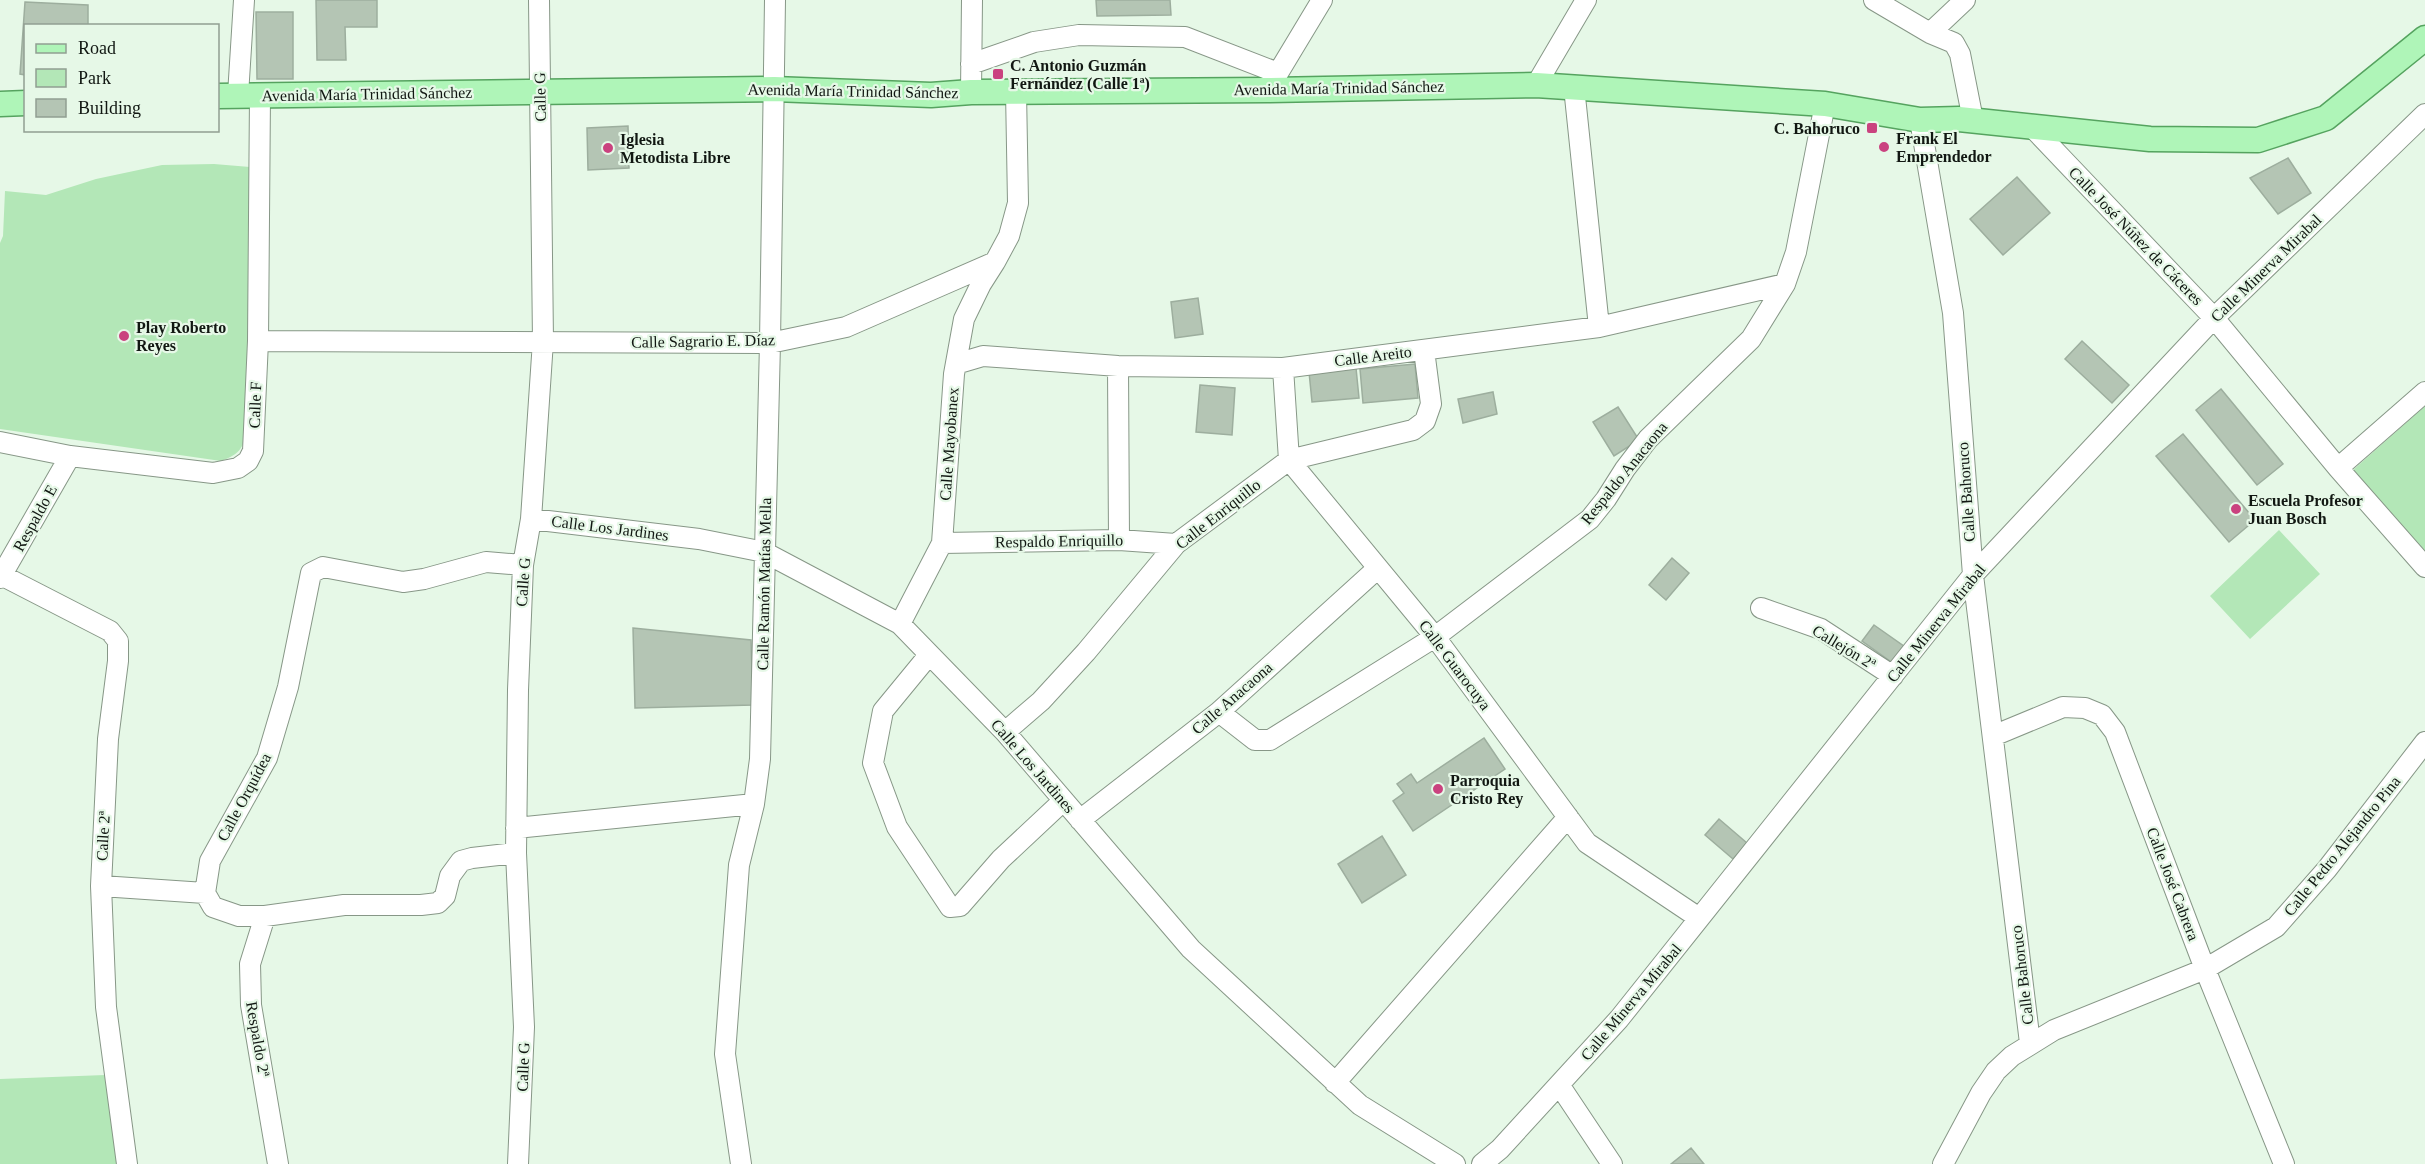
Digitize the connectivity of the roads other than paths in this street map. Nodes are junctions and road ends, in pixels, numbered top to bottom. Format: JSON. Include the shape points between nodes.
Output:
{"nodes":[{"id":1,"x":244,"y":0,"type":"edge"},
{"id":2,"x":539,"y":0,"type":"edge"},
{"id":3,"x":775,"y":0,"type":"edge"},
{"id":4,"x":972,"y":0,"type":"edge"},
{"id":5,"x":1322,"y":0,"type":"edge"},
{"id":6,"x":1586,"y":0,"type":"edge"},
{"id":7,"x":1874,"y":0,"type":"edge"},
{"id":8,"x":1965,"y":0,"type":"edge"},
{"id":9,"x":1930,"y":33,"type":"junction"},
{"id":10,"x":2425,"y":38,"type":"edge"},
{"id":11,"x":971,"y":64,"type":"junction"},
{"id":12,"x":1273,"y":82,"type":"junction"},
{"id":13,"x":1536,"y":85,"type":"junction"},
{"id":14,"x":1574,"y":87,"type":"junction"},
{"id":15,"x":774,"y":89,"type":"junction"},
{"id":16,"x":540,"y":91,"type":"junction"},
{"id":17,"x":1016,"y":91,"type":"junction"},
{"id":18,"x":970,"y":92,"type":"junction"},
{"id":19,"x":239,"y":95,"type":"edge"},
{"id":20,"x":24,"y":103,"type":"edge"},
{"id":21,"x":0,"y":104,"type":"edge"},
{"id":22,"x":1825,"y":104,"type":"junction"},
{"id":23,"x":2425,"y":114,"type":"edge"},
{"id":24,"x":1920,"y":120,"type":"junction"},
{"id":25,"x":1973,"y":120,"type":"junction"},
{"id":26,"x":2032,"y":127,"type":"junction"},
{"id":27,"x":995,"y":262,"type":"junction"},
{"id":28,"x":1785,"y":284,"type":"junction"},
{"id":29,"x":2214,"y":318,"type":"junction"},
{"id":30,"x":1599,"y":327,"type":"junction"},
{"id":31,"x":258,"y":341,"type":"junction"},
{"id":32,"x":543,"y":341,"type":"junction"},
{"id":33,"x":770,"y":343,"type":"junction"},
{"id":34,"x":1424,"y":350,"type":"junction"},
{"id":35,"x":956,"y":364,"type":"junction"},
{"id":36,"x":1118,"y":366,"type":"junction"},
{"id":37,"x":1283,"y":368,"type":"junction"},
{"id":38,"x":2425,"y":392,"type":"edge"},
{"id":39,"x":0,"y":442,"type":"edge"},
{"id":40,"x":70,"y":456,"type":"junction"},
{"id":41,"x":1289,"y":460,"type":"junction"},
{"id":42,"x":2338,"y":468,"type":"junction"},
{"id":43,"x":531,"y":519,"type":"junction"},
{"id":44,"x":1119,"y":540,"type":"junction"},
{"id":45,"x":942,"y":543,"type":"junction"},
{"id":46,"x":1176,"y":544,"type":"junction"},
{"id":47,"x":764,"y":552,"type":"junction"},
{"id":48,"x":523,"y":565,"type":"junction"},
{"id":49,"x":2425,"y":567,"type":"edge"},
{"id":50,"x":1378,"y":568,"type":"junction"},
{"id":51,"x":1973,"y":575,"type":"junction"},
{"id":52,"x":1,"y":577,"type":"edge"},
{"id":53,"x":1761,"y":608,"type":"dead end"},
{"id":54,"x":900,"y":624,"type":"junction"},
{"id":55,"x":1436,"y":637,"type":"junction"},
{"id":56,"x":929,"y":655,"type":"junction"},
{"id":57,"x":1893,"y":676,"type":"junction"},
{"id":58,"x":1219,"y":712,"type":"junction"},
{"id":59,"x":1005,"y":732,"type":"junction"},
{"id":60,"x":1993,"y":736,"type":"junction"},
{"id":61,"x":2425,"y":742,"type":"edge"},
{"id":62,"x":1063,"y":801,"type":"junction"},
{"id":63,"x":754,"y":804,"type":"junction"},
{"id":64,"x":1568,"y":817,"type":"junction"},
{"id":65,"x":1080,"y":819,"type":"junction"},
{"id":66,"x":516,"y":828,"type":"junction"},
{"id":67,"x":516,"y":853,"type":"junction"},
{"id":68,"x":100,"y":886,"type":"junction"},
{"id":69,"x":206,"y":893,"type":"junction"},
{"id":70,"x":265,"y":916,"type":"junction"},
{"id":71,"x":1700,"y":918,"type":"junction"},
{"id":72,"x":2205,"y":969,"type":"junction"},
{"id":73,"x":2030,"y":1043,"type":"junction"},
{"id":74,"x":1335,"y":1083,"type":"junction"},
{"id":75,"x":1560,"y":1086,"type":"junction"},
{"id":76,"x":127,"y":1164,"type":"edge"},
{"id":77,"x":278,"y":1164,"type":"edge"},
{"id":78,"x":518,"y":1164,"type":"edge"},
{"id":79,"x":741,"y":1164,"type":"edge"},
{"id":80,"x":1455,"y":1164,"type":"edge"},
{"id":81,"x":1482,"y":1164,"type":"edge"},
{"id":82,"x":1612,"y":1164,"type":"edge"},
{"id":83,"x":1943,"y":1164,"type":"edge"},
{"id":84,"x":2284,"y":1164,"type":"edge"}],
"edges":[{"from":1,"to":19,"type":"street","name":"Calle F"},
{"from":2,"to":16,"type":"street","name":"Calle G"},
{"from":3,"to":15,"type":"street","name":"Calle Ramón Matías Mella"},
{"from":4,"to":11,"type":"street"},
{"from":5,"to":12,"type":"street"},
{"from":6,"to":13,"type":"street"},
{"from":7,"to":9,"type":"street"},
{"from":8,"to":9,"type":"street"},
{"from":9,"to":25,"type":"street","via":[[1954,42],[1960,54]]},
{"from":10,"to":26,"type":"main road","name":"Avenida María Trinidad Sánchez","via":[[2326,118],[2258,140],[2150,139]]},
{"from":11,"to":12,"type":"street","via":[[1034,42],[1078,34],[1185,37]]},
{"from":11,"to":18,"type":"street"},
{"from":12,"to":13,"type":"main road","name":"Avenida María Trinidad Sánchez"},
{"from":12,"to":17,"type":"main road","name":"Avenida María Trinidad Sánchez"},
{"from":13,"to":14,"type":"main road","name":"Avenida María Trinidad Sánchez"},
{"from":14,"to":22,"type":"main road","name":"Avenida María Trinidad Sánchez"},
{"from":14,"to":30,"type":"street"},
{"from":15,"to":16,"type":"main road","name":"Avenida María Trinidad Sánchez"},
{"from":15,"to":18,"type":"main road","name":"Avenida María Trinidad Sánchez","via":[[931,95]]},
{"from":15,"to":33,"type":"street","name":"Calle Ramón Matías Mella"},
{"from":16,"to":19,"type":"main road","name":"Avenida María Trinidad Sánchez"},
{"from":16,"to":32,"type":"street","name":"Calle G"},
{"from":17,"to":18,"type":"main road","name":"Avenida María Trinidad Sánchez"},
{"from":17,"to":27,"type":"street","via":[[1018,203],[1009,236]]},
{"from":19,"to":31,"type":"street","name":"Calle F"},
{"from":20,"to":21,"type":"main road"},
{"from":22,"to":24,"type":"main road","name":"Avenida María Trinidad Sánchez"},
{"from":22,"to":28,"type":"street","name":"Respaldo Anacaona","via":[[1796,252]]},
{"from":23,"to":29,"type":"street","name":"Calle Minerva Mirabal"},
{"from":24,"to":25,"type":"main road","name":"Avenida María Trinidad Sánchez"},
{"from":24,"to":51,"type":"street","name":"Calle Bahoruco","via":[[1953,313]]},
{"from":25,"to":26,"type":"main road","name":"Avenida María Trinidad Sánchez"},
{"from":26,"to":29,"type":"street","name":"Calle José Núñez de Cáceres"},
{"from":27,"to":33,"type":"street","name":"Calle Sagrario E. Díaz","via":[[846,327]]},
{"from":27,"to":35,"type":"street","name":"Calle Mayobanex","via":[[964,320]]},
{"from":28,"to":30,"type":"street","name":"Calle Areito"},
{"from":28,"to":55,"type":"street","name":"Respaldo Anacaona","via":[[1751,339],[1648,439],[1590,519]]},
{"from":29,"to":42,"type":"street","name":"Calle José Núñez de Cáceres"},
{"from":29,"to":51,"type":"street","name":"Calle Minerva Mirabal"},
{"from":30,"to":34,"type":"street","name":"Calle Areito"},
{"from":31,"to":32,"type":"street","name":"Calle Sagrario E. Díaz"},
{"from":31,"to":40,"type":"street","name":"Calle F","via":[[253,451],[238,468],[213,473]]},
{"from":32,"to":33,"type":"street","name":"Calle Sagrario E. Díaz"},
{"from":32,"to":43,"type":"street","name":"Calle G"},
{"from":33,"to":47,"type":"street","name":"Calle Ramón Matías Mella"},
{"from":34,"to":37,"type":"street","name":"Calle Areito"},
{"from":34,"to":41,"type":"street","name":"Calle Enriquillo","via":[[1431,404],[1425,421],[1413,430]]},
{"from":35,"to":36,"type":"street","name":"Calle Areito","via":[[983,356]]},
{"from":35,"to":45,"type":"street","name":"Calle Mayobanex"},
{"from":36,"to":37,"type":"street","name":"Calle Areito"},
{"from":36,"to":44,"type":"street"},
{"from":37,"to":41,"type":"street"},
{"from":38,"to":42,"type":"street"},
{"from":39,"to":40,"type":"street","name":"Calle F"},
{"from":40,"to":52,"type":"street","name":"Respaldo E"},
{"from":41,"to":46,"type":"street","name":"Calle Enriquillo"},
{"from":41,"to":50,"type":"street","name":"Calle Guarocuya"},
{"from":42,"to":49,"type":"street","name":"Calle José Núñez de Cáceres"},
{"from":43,"to":47,"type":"street","name":"Calle Los Jardines","via":[[699,539]]},
{"from":43,"to":48,"type":"street","name":"Calle G"},
{"from":44,"to":45,"type":"street","name":"Respaldo Enriquillo"},
{"from":44,"to":46,"type":"street","name":"Respaldo Enriquillo"},
{"from":45,"to":54,"type":"street","name":"Calle Mayobanex"},
{"from":46,"to":59,"type":"street","name":"Calle Enriquillo","via":[[1086,652],[1041,701]]},
{"from":47,"to":54,"type":"street","name":"Calle Los Jardines"},
{"from":47,"to":63,"type":"street","name":"Calle Ramón Matías Mella","via":[[760,759]]},
{"from":48,"to":66,"type":"street","name":"Calle G"},
{"from":48,"to":69,"type":"street","name":"Calle Orquídea","via":[[486,562],[403,582],[323,567],[311,573],[288,687],[267,758],[210,861]]},
{"from":50,"to":55,"type":"street","name":"Calle Guarocuya"},
{"from":50,"to":58,"type":"street","name":"Calle Anacaona"},
{"from":51,"to":57,"type":"street","name":"Calle Minerva Mirabal"},
{"from":51,"to":60,"type":"street","name":"Calle Bahoruco"},
{"from":52,"to":68,"type":"street","name":"Calle 2ª","via":[[110,631],[118,641]]},
{"from":53,"to":57,"type":"street","name":"Callejón 2ª","via":[[1821,629]]},
{"from":54,"to":56,"type":"street","name":"Calle Los Jardines"},
{"from":55,"to":58,"type":"street","name":"Respaldo Anacaona","via":[[1270,740],[1255,740]]},
{"from":55,"to":64,"type":"street","name":"Calle Guarocuya"},
{"from":56,"to":59,"type":"street","name":"Calle Los Jardines"},
{"from":56,"to":62,"type":"street","via":[[883,711],[873,763],[897,827],[950,907],[960,906],[1001,858]]},
{"from":57,"to":71,"type":"street","name":"Calle Minerva Mirabal"},
{"from":58,"to":65,"type":"street","name":"Calle Anacaona"},
{"from":59,"to":62,"type":"street","name":"Calle Los Jardines"},
{"from":60,"to":72,"type":"street","name":"Calle José Cabrera","via":[[2063,706],[2102,715],[2115,732]]},
{"from":60,"to":73,"type":"street","name":"Calle Bahoruco"},
{"from":61,"to":72,"type":"street","name":"Calle Pedro Alejandro Pina","via":[[2276,927]]},
{"from":62,"to":65,"type":"street","name":"Calle Los Jardines"},
{"from":63,"to":66,"type":"street"},
{"from":63,"to":79,"type":"street","name":"Calle Ramón Matías Mella","via":[[739,865],[724,1054]]},
{"from":64,"to":71,"type":"street","name":"Calle Guarocuya","via":[[1587,843]]},
{"from":64,"to":74,"type":"street"},
{"from":65,"to":74,"type":"street","name":"Calle Los Jardines","via":[[1191,949]]},
{"from":66,"to":67,"type":"street","name":"Calle G"},
{"from":67,"to":70,"type":"street","via":[[461,861],[438,903],[344,904]]},
{"from":67,"to":78,"type":"street","name":"Calle G","via":[[524,1027]]},
{"from":68,"to":69,"type":"street"},
{"from":68,"to":76,"type":"street","name":"Calle 2ª","via":[[106,1007]]},
{"from":69,"to":70,"type":"street","via":[[213,907],[239,916]]},
{"from":70,"to":77,"type":"street","name":"Respaldo 2ª","via":[[250,964],[251,1005]]},
{"from":71,"to":75,"type":"street","name":"Calle Minerva Mirabal"},
{"from":72,"to":73,"type":"street","name":"Calle Pedro Alejandro Pina"},
{"from":72,"to":84,"type":"street","name":"Calle José Cabrera"},
{"from":73,"to":83,"type":"street","name":"Calle Pedro Alejandro Pina","via":[[1996,1071]]},
{"from":74,"to":80,"type":"street","name":"Calle Los Jardines","via":[[1360,1105]]},
{"from":75,"to":81,"type":"street","name":"Calle Minerva Mirabal"},
{"from":75,"to":82,"type":"street"}]}
